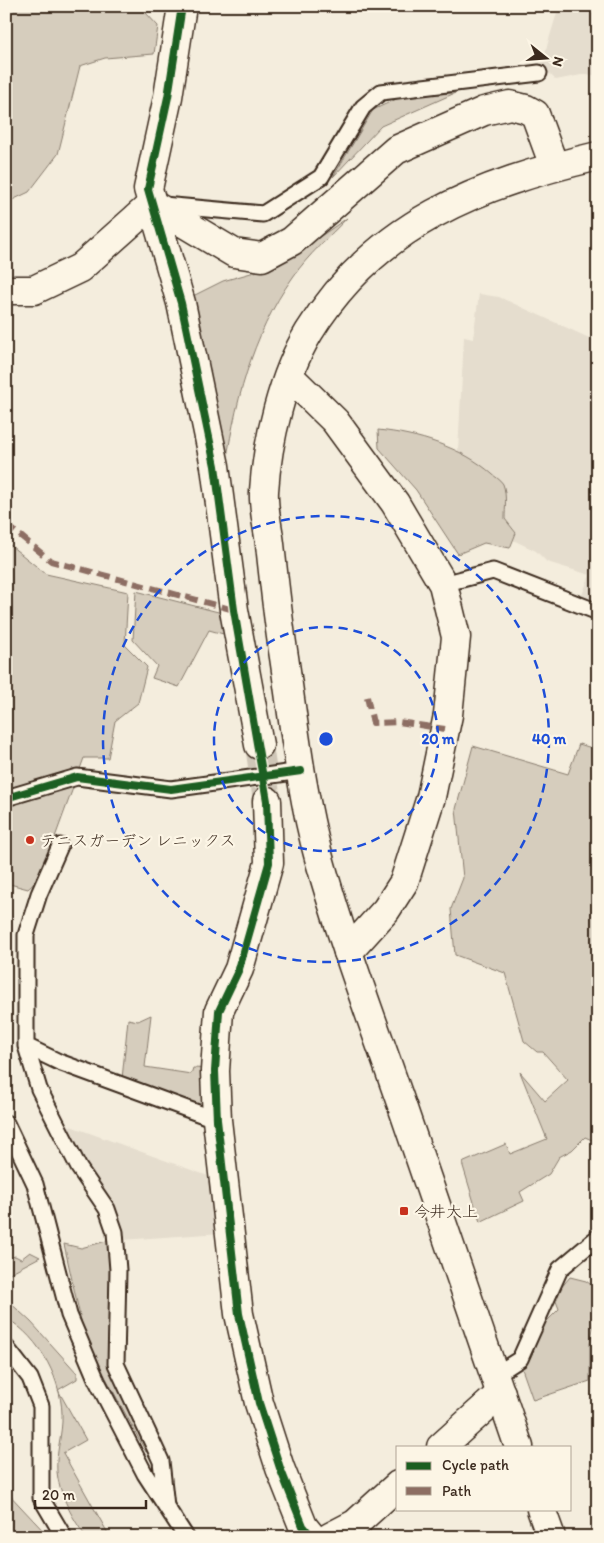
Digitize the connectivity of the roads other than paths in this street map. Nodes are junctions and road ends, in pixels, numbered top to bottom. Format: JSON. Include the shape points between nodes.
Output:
{"nodes":[{"id":1,"x":182,"y":6,"type":"edge"},
{"id":2,"x":539,"y":74,"type":"dead end"},
{"id":3,"x":598,"y":156,"type":"edge"},
{"id":4,"x":554,"y":166,"type":"junction"},
{"id":5,"x":152,"y":204,"type":"junction"},
{"id":6,"x":6,"y":290,"type":"edge"},
{"id":7,"x":290,"y":376,"type":"junction"},
{"id":8,"x":443,"y":584,"type":"junction"},
{"id":9,"x":598,"y":612,"type":"edge"},
{"id":10,"x":259,"y":746,"type":"tunnel mouth"},
{"id":11,"x":301,"y":771,"type":"junction"},
{"id":12,"x":6,"y":798,"type":"edge"},
{"id":13,"x":268,"y":801,"type":"tunnel mouth"},
{"id":14,"x":60,"y":846,"type":"dead end"},
{"id":15,"x":348,"y":952,"type":"junction"},
{"id":16,"x":26,"y":1046,"type":"junction"},
{"id":17,"x":217,"y":1120,"type":"junction"},
{"id":18,"x":6,"y":1124,"type":"edge"},
{"id":19,"x":598,"y":1237,"type":"edge"},
{"id":20,"x":6,"y":1347,"type":"edge"},
{"id":21,"x":498,"y":1384,"type":"junction"},
{"id":22,"x":442,"y":1446,"type":"edge"},
{"id":23,"x":519,"y":1446,"type":"edge"},
{"id":24,"x":396,"y":1487,"type":"edge"},
{"id":25,"x":166,"y":1506,"type":"junction"},
{"id":26,"x":541,"y":1510,"type":"edge"},
{"id":27,"x":64,"y":1537,"type":"edge"},
{"id":28,"x":186,"y":1537,"type":"edge"},
{"id":29,"x":312,"y":1537,"type":"edge"},
{"id":30,"x":330,"y":1537,"type":"edge"},
{"id":31,"x":550,"y":1537,"type":"edge"}],
"edges":[{"from":1,"to":5,"type":"street","via":[[168,97],[148,189]]},
{"from":2,"to":5,"type":"lane","via":[[381,92],[363,107],[321,177],[263,214]]},
{"from":3,"to":4,"type":"street"},
{"from":4,"to":5,"type":"street","via":[[535,114],[510,105],[484,111],[396,150],[292,241],[262,257],[234,253]]},
{"from":4,"to":7,"type":"street","via":[[476,192],[415,222],[376,252],[332,298],[307,335]]},
{"from":5,"to":6,"type":"street","via":[[80,268],[34,290]]},
{"from":5,"to":10,"type":"street","via":[[181,303],[215,466],[234,610]]},
{"from":7,"to":8,"type":"street","via":[[335,421],[395,503]]},
{"from":7,"to":11,"type":"street","via":[[271,444],[264,496],[277,612]]},
{"from":8,"to":9,"type":"lane","via":[[493,571]]},
{"from":8,"to":15,"type":"street","via":[[456,638],[448,715],[431,796],[404,882],[386,910]]},
{"from":11,"to":12,"type":"lane","via":[[171,789],[77,777]]},
{"from":11,"to":15,"type":"street","via":[[318,855]]},
{"from":13,"to":17,"type":"street","via":[[269,863],[239,969],[219,1011],[215,1072]]},
{"from":14,"to":16,"type":"lane","via":[[26,935]]},
{"from":15,"to":21,"type":"street"},
{"from":16,"to":17,"type":"lane","via":[[59,1062]]},
{"from":16,"to":25,"type":"lane","via":[[38,1089],[79,1168],[106,1209],[114,1232],[118,1270],[116,1364],[161,1461]]},
{"from":17,"to":29,"type":"street","via":[[241,1323],[259,1404],[303,1526]]},
{"from":18,"to":25,"type":"lane","via":[[35,1184],[69,1314],[102,1389],[145,1474]]},
{"from":19,"to":21,"type":"lane","via":[[560,1269],[520,1359]]},
{"from":20,"to":27,"type":"lane","via":[[30,1378],[40,1406],[41,1498]]},
{"from":21,"to":22,"type":"street"},
{"from":21,"to":23,"type":"street"},
{"from":24,"to":30,"type":"street","via":[[354,1524]]},
{"from":25,"to":28,"type":"lane"},
{"from":26,"to":31,"type":"street"}]}
